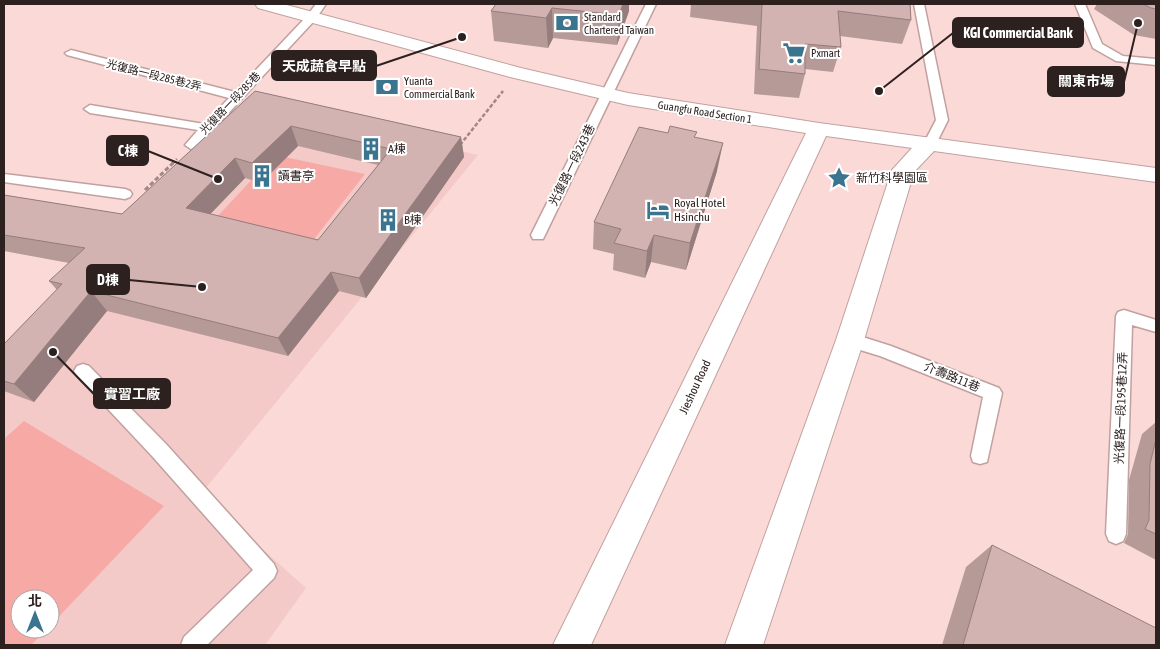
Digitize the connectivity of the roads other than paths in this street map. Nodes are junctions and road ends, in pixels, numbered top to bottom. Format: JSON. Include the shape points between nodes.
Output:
{"nodes":[{"id":1,"x":264,"y":4,"type":"edge"},
{"id":2,"x":651,"y":4,"type":"edge"},
{"id":3,"x":919,"y":4,"type":"edge"},
{"id":4,"x":1080,"y":4,"type":"edge"},
{"id":5,"x":316,"y":11,"type":"edge"},
{"id":6,"x":71,"y":53,"type":"dead end"},
{"id":7,"x":1156,"y":62,"type":"edge"},
{"id":8,"x":606,"y":95,"type":"junction"},
{"id":9,"x":237,"y":96,"type":"junction"},
{"id":10,"x":90,"y":109,"type":"dead end"},
{"id":11,"x":206,"y":128,"type":"junction"},
{"id":12,"x":819,"y":129,"type":"junction"},
{"id":13,"x":930,"y":143,"type":"junction"},
{"id":14,"x":191,"y":145,"type":"road end"},
{"id":15,"x":1156,"y":175,"type":"edge"},
{"id":16,"x":4,"y":178,"type":"edge"},
{"id":17,"x":125,"y":194,"type":"dead end"},
{"id":18,"x":538,"y":235,"type":"dead end"},
{"id":19,"x":1156,"y":326,"type":"edge"},
{"id":20,"x":850,"y":340,"type":"junction"},
{"id":21,"x":83,"y":371,"type":"dead end"},
{"id":22,"x":980,"y":456,"type":"dead end"},
{"id":23,"x":1116,"y":534,"type":"dead end"},
{"id":24,"x":192,"y":645,"type":"edge"},
{"id":25,"x":572,"y":645,"type":"edge"},
{"id":26,"x":744,"y":645,"type":"edge"}],
"edges":[{"from":1,"to":5,"type":"street","name":"Guangfu Road Section 1"},
{"from":2,"to":8,"type":"lane"},
{"from":3,"to":13,"type":"lane","via":[[942,120]]},
{"from":4,"to":7,"type":"lane","via":[[1097,46],[1120,59]]},
{"from":5,"to":8,"type":"street","name":"Guangfu Road Section 1","via":[[517,73]]},
{"from":5,"to":9,"type":"lane","name":"光復路一段285巷"},
{"from":6,"to":9,"type":"lane","name":"光復路一段285巷2弄"},
{"from":8,"to":12,"type":"street","name":"Guangfu Road Section 1"},
{"from":8,"to":18,"type":"lane","name":"光復路一段243巷"},
{"from":9,"to":11,"type":"lane","name":"光復路一段285巷"},
{"from":10,"to":11,"type":"lane"},
{"from":11,"to":14,"type":"lane","name":"光復路一段285巷"},
{"from":12,"to":13,"type":"street","name":"Guangfu Road Section 1"},
{"from":12,"to":25,"type":"street","name":"Jieshou Road"},
{"from":13,"to":15,"type":"street","name":"Guangfu Road Section 1"},
{"from":13,"to":20,"type":"street","via":[[903,170]]},
{"from":16,"to":17,"type":"lane"},
{"from":19,"to":23,"type":"lane","name":"光復路一段195巷12弄","via":[[1124,316]]},
{"from":20,"to":22,"type":"lane","name":"介壽路11巷","via":[[993,393]]},
{"from":20,"to":26,"type":"street"},
{"from":21,"to":24,"type":"lane","via":[[267,571]]}]}
